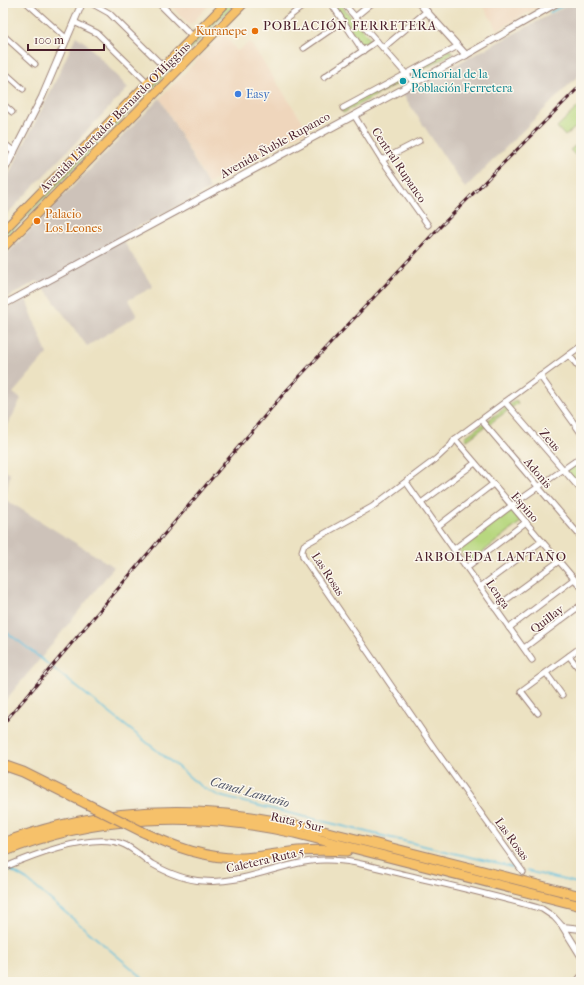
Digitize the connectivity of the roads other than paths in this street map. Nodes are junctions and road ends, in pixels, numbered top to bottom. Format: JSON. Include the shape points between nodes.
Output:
{"nodes":[{"id":1,"x":27,"y":3,"type":"edge"},
{"id":2,"x":82,"y":3,"type":"edge"},
{"id":3,"x":91,"y":3,"type":"edge"},
{"id":4,"x":159,"y":3,"type":"edge"},
{"id":5,"x":226,"y":3,"type":"edge"},
{"id":6,"x":244,"y":3,"type":"edge"},
{"id":7,"x":306,"y":3,"type":"edge"},
{"id":8,"x":331,"y":3,"type":"edge"},
{"id":9,"x":343,"y":3,"type":"edge"},
{"id":10,"x":372,"y":3,"type":"edge"},
{"id":11,"x":419,"y":3,"type":"edge"},
{"id":12,"x":557,"y":3,"type":"edge"},
{"id":13,"x":427,"y":11,"type":"junction"},
{"id":14,"x":356,"y":17,"type":"junction"},
{"id":15,"x":286,"y":18,"type":"dead end"},
{"id":16,"x":343,"y":21,"type":"junction"},
{"id":17,"x":74,"y":22,"type":"junction"},
{"id":18,"x":3,"y":35,"type":"edge"},
{"id":19,"x":193,"y":37,"type":"junction"},
{"id":20,"x":67,"y":39,"type":"junction"},
{"id":21,"x":377,"y":41,"type":"junction"},
{"id":22,"x":458,"y":46,"type":"junction"},
{"id":23,"x":304,"y":48,"type":"dead end"},
{"id":24,"x":383,"y":48,"type":"junction"},
{"id":25,"x":363,"y":51,"type":"junction"},
{"id":26,"x":466,"y":55,"type":"junction"},
{"id":27,"x":35,"y":64,"type":"dead end"},
{"id":28,"x":164,"y":67,"type":"junction"},
{"id":29,"x":3,"y":71,"type":"edge"},
{"id":30,"x":406,"y":74,"type":"junction"},
{"id":31,"x":324,"y":77,"type":"dead end"},
{"id":32,"x":414,"y":82,"type":"junction"},
{"id":33,"x":148,"y":83,"type":"junction"},
{"id":34,"x":23,"y":89,"type":"dead end"},
{"id":35,"x":3,"y":104,"type":"edge"},
{"id":36,"x":344,"y":108,"type":"dead end"},
{"id":37,"x":12,"y":112,"type":"dead end"},
{"id":38,"x":354,"y":115,"type":"junction"},
{"id":39,"x":419,"y":141,"type":"dead end"},
{"id":40,"x":3,"y":143,"type":"edge"},
{"id":41,"x":84,"y":149,"type":"junction"},
{"id":42,"x":14,"y":152,"type":"junction"},
{"id":43,"x":91,"y":158,"type":"junction"},
{"id":44,"x":382,"y":160,"type":"junction"},
{"id":45,"x":3,"y":173,"type":"edge"},
{"id":46,"x":428,"y":225,"type":"dead end"},
{"id":47,"x":3,"y":231,"type":"edge"},
{"id":48,"x":3,"y":248,"type":"edge"},
{"id":49,"x":3,"y":305,"type":"edge"},
{"id":50,"x":581,"y":346,"type":"edge"},
{"id":51,"x":570,"y":355,"type":"junction"},
{"id":52,"x":581,"y":370,"type":"edge"},
{"id":53,"x":540,"y":376,"type":"junction"},
{"id":54,"x":505,"y":402,"type":"junction"},
{"id":55,"x":481,"y":420,"type":"junction"},
{"id":56,"x":581,"y":433,"type":"edge"},
{"id":57,"x":455,"y":440,"type":"junction"},
{"id":58,"x":581,"y":457,"type":"edge"},
{"id":59,"x":475,"y":463,"type":"junction"},
{"id":60,"x":563,"y":470,"type":"junction"},
{"id":61,"x":406,"y":482,"type":"junction"},
{"id":62,"x":493,"y":484,"type":"junction"},
{"id":63,"x":538,"y":488,"type":"junction"},
{"id":64,"x":581,"y":490,"type":"edge"},
{"id":65,"x":421,"y":503,"type":"junction"},
{"id":66,"x":511,"y":506,"type":"junction"},
{"id":67,"x":526,"y":522,"type":"junction"},
{"id":68,"x":438,"y":526,"type":"junction"},
{"id":69,"x":581,"y":537,"type":"edge"},
{"id":70,"x":542,"y":542,"type":"junction"},
{"id":71,"x":454,"y":549,"type":"junction"},
{"id":72,"x":558,"y":561,"type":"junction"},
{"id":73,"x":467,"y":567,"type":"junction"},
{"id":74,"x":574,"y":579,"type":"junction"},
{"id":75,"x":480,"y":587,"type":"junction"},
{"id":76,"x":581,"y":587,"type":"edge"},
{"id":77,"x":581,"y":606,"type":"edge"},
{"id":78,"x":495,"y":608,"type":"junction"},
{"id":79,"x":510,"y":628,"type":"junction"},
{"id":80,"x":581,"y":647,"type":"edge"},
{"id":81,"x":524,"y":648,"type":"junction"},
{"id":82,"x":570,"y":656,"type":"junction"},
{"id":83,"x":532,"y":660,"type":"dead end"},
{"id":84,"x":581,"y":671,"type":"edge"},
{"id":85,"x":546,"y":673,"type":"junction"},
{"id":86,"x":562,"y":695,"type":"dead end"},
{"id":87,"x":538,"y":713,"type":"dead end"},
{"id":88,"x":3,"y":765,"type":"edge"},
{"id":89,"x":3,"y":844,"type":"edge"},
{"id":90,"x":3,"y":852,"type":"edge"},
{"id":91,"x":370,"y":853,"type":"junction"},
{"id":92,"x":3,"y":868,"type":"edge"},
{"id":93,"x":523,"y":872,"type":"dead end"},
{"id":94,"x":581,"y":896,"type":"edge"},
{"id":95,"x":581,"y":906,"type":"edge"},
{"id":96,"x":563,"y":927,"type":"junction"},
{"id":97,"x":581,"y":929,"type":"edge"},
{"id":98,"x":581,"y":956,"type":"edge"},
{"id":99,"x":581,"y":977,"type":"edge"},
{"id":100,"x":577,"y":982,"type":"edge"}],
"edges":[{"from":1,"to":20,"type":"street"},
{"from":2,"to":17,"type":"street"},
{"from":3,"to":28,"type":"street","via":[[110,13]]},
{"from":4,"to":19,"type":"street"},
{"from":5,"to":19,"type":"main road","name":"Avenida Libertador Bernardo O'Higgins"},
{"from":6,"to":43,"type":"main road","name":"Avenida Libertador Bernardo O'Higgins"},
{"from":7,"to":15,"type":"street"},
{"from":8,"to":16,"type":"street"},
{"from":9,"to":14,"type":"street"},
{"from":10,"to":14,"type":"street"},
{"from":11,"to":13,"type":"street"},
{"from":12,"to":26,"type":"street","name":"Avenida Ñuble Rupanco"},
{"from":13,"to":22,"type":"street"},
{"from":13,"to":24,"type":"street"},
{"from":14,"to":21,"type":"street"},
{"from":16,"to":23,"type":"street"},
{"from":16,"to":25,"type":"street"},
{"from":17,"to":20,"type":"street"},
{"from":17,"to":33,"type":"street","via":[[97,33]]},
{"from":18,"to":27,"type":"street"},
{"from":19,"to":28,"type":"main road","name":"Avenida Libertador Bernardo O'Higgins"},
{"from":20,"to":42,"type":"street"},
{"from":21,"to":24,"type":"street"},
{"from":21,"to":25,"type":"street"},
{"from":22,"to":26,"type":"street"},
{"from":22,"to":30,"type":"street","name":"Avenida Ñuble Rupanco"},
{"from":24,"to":30,"type":"street"},
{"from":25,"to":31,"type":"street"},
{"from":26,"to":32,"type":"street","name":"Avenida Ñuble Rupanco"},
{"from":28,"to":33,"type":"main road","name":"Avenida Libertador Bernardo O'Higgins"},
{"from":29,"to":34,"type":"street"},
{"from":30,"to":32,"type":"street"},
{"from":30,"to":36,"type":"street","name":"Avenida Ñuble Rupanco"},
{"from":32,"to":38,"type":"street","name":"Avenida Ñuble Rupanco"},
{"from":33,"to":41,"type":"main road","name":"Avenida Libertador Bernardo O'Higgins"},
{"from":35,"to":37,"type":"street"},
{"from":38,"to":44,"type":"street","name":"Central Rupanco"},
{"from":38,"to":49,"type":"street","name":"Avenida Ñuble Rupanco"},
{"from":39,"to":44,"type":"street"},
{"from":40,"to":42,"type":"street"},
{"from":41,"to":43,"type":"main road"},
{"from":41,"to":47,"type":"main road","name":"Avenida Libertador Bernardo O'Higgins"},
{"from":42,"to":45,"type":"street"},
{"from":43,"to":48,"type":"main road","name":"Avenida Libertador Bernardo O'Higgins"},
{"from":44,"to":46,"type":"street","name":"Central Rupanco"},
{"from":50,"to":51,"type":"street","name":"Las Rosas"},
{"from":51,"to":52,"type":"street"},
{"from":51,"to":53,"type":"street","name":"Las Rosas"},
{"from":53,"to":54,"type":"street","name":"Las Rosas"},
{"from":53,"to":56,"type":"street"},
{"from":54,"to":55,"type":"street","name":"Las Rosas"},
{"from":54,"to":60,"type":"street","name":"Zeus"},
{"from":55,"to":57,"type":"street","name":"Las Rosas"},
{"from":55,"to":63,"type":"street","name":"Adonis"},
{"from":57,"to":59,"type":"street","name":"Espino"},
{"from":57,"to":61,"type":"street","name":"Las Rosas","via":[[444,453]]},
{"from":58,"to":60,"type":"street"},
{"from":59,"to":62,"type":"street","name":"Espino"},
{"from":59,"to":65,"type":"street"},
{"from":60,"to":63,"type":"street"},
{"from":60,"to":64,"type":"street","name":"Zeus"},
{"from":61,"to":65,"type":"street","name":"Lenga"},
{"from":61,"to":93,"type":"street","name":"Las Rosas","via":[[372,507],[304,545],[303,557]]},
{"from":62,"to":66,"type":"street","name":"Espino"},
{"from":62,"to":68,"type":"street"},
{"from":63,"to":66,"type":"street"},
{"from":63,"to":69,"type":"street","name":"Adonis"},
{"from":65,"to":68,"type":"street","name":"Lenga"},
{"from":66,"to":67,"type":"street","name":"Espino"},
{"from":66,"to":71,"type":"street"},
{"from":67,"to":70,"type":"street","name":"Espino"},
{"from":67,"to":73,"type":"street"},
{"from":68,"to":71,"type":"street","name":"Lenga"},
{"from":70,"to":72,"type":"street","name":"Espino"},
{"from":70,"to":75,"type":"street"},
{"from":71,"to":73,"type":"street","name":"Lenga"},
{"from":72,"to":74,"type":"street","name":"Espino"},
{"from":72,"to":78,"type":"street"},
{"from":73,"to":75,"type":"street","name":"Lenga"},
{"from":74,"to":76,"type":"street","name":"Espino"},
{"from":74,"to":79,"type":"street"},
{"from":75,"to":78,"type":"street","name":"Lenga"},
{"from":77,"to":81,"type":"street","name":"Quillay"},
{"from":78,"to":79,"type":"street","name":"Lenga"},
{"from":79,"to":81,"type":"street","name":"Lenga"},
{"from":80,"to":82,"type":"street"},
{"from":81,"to":83,"type":"street","name":"Lenga"},
{"from":82,"to":84,"type":"street"},
{"from":82,"to":85,"type":"street"},
{"from":85,"to":86,"type":"street"},
{"from":85,"to":87,"type":"street","via":[[521,691]]},
{"from":88,"to":91,"type":"highway","bridge":true,"via":[[23,772],[143,832],[200,854],[254,857],[311,850]]},
{"from":89,"to":94,"type":"highway","name":"Ruta 5 Sur","via":[[58,826],[116,815],[169,811],[224,813],[330,833]]},
{"from":90,"to":91,"type":"highway","name":"Ruta 5 Sur","via":[[86,827],[172,819],[218,820],[260,826]]},
{"from":91,"to":95,"type":"highway","name":"Ruta 5 Sur"},
{"from":92,"to":96,"type":"street","name":"Caletera Ruta 5","via":[[61,848],[105,840],[125,845],[169,872],[202,881],[240,879],[308,861],[342,860],[542,909],[554,916]]},
{"from":96,"to":97,"type":"street"},
{"from":96,"to":98,"type":"street"},
{"from":99,"to":100,"type":"street"}]}
